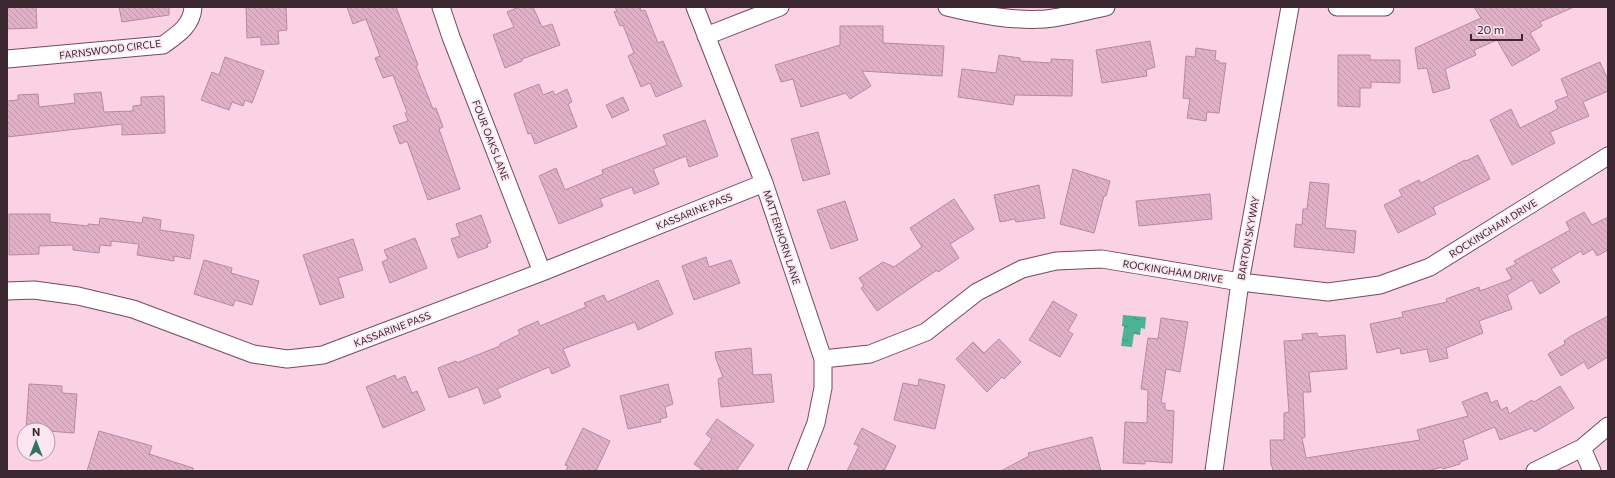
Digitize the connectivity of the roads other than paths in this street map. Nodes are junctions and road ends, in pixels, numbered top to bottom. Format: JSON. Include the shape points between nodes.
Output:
{"nodes":[{"id":1,"x":193,"y":7,"type":"edge"},
{"id":2,"x":441,"y":7,"type":"edge"},
{"id":3,"x":696,"y":7,"type":"edge"},
{"id":4,"x":780,"y":7,"type":"edge"},
{"id":5,"x":947,"y":7,"type":"edge"},
{"id":6,"x":1106,"y":7,"type":"edge"},
{"id":7,"x":1290,"y":7,"type":"edge"},
{"id":8,"x":1337,"y":7,"type":"edge"},
{"id":9,"x":1385,"y":7,"type":"edge"},
{"id":10,"x":706,"y":36,"type":"junction"},
{"id":11,"x":7,"y":59,"type":"edge"},
{"id":12,"x":1608,"y":156,"type":"edge"},
{"id":13,"x":764,"y":183,"type":"junction"},
{"id":14,"x":542,"y":272,"type":"junction"},
{"id":15,"x":1240,"y":282,"type":"junction"},
{"id":16,"x":7,"y":291,"type":"edge"},
{"id":17,"x":823,"y":359,"type":"junction"},
{"id":18,"x":1608,"y":426,"type":"edge"},
{"id":19,"x":1582,"y":448,"type":"junction"},
{"id":20,"x":797,"y":471,"type":"edge"},
{"id":21,"x":1214,"y":471,"type":"edge"},
{"id":22,"x":1536,"y":471,"type":"edge"},
{"id":23,"x":1592,"y":471,"type":"edge"}],
"edges":[{"from":1,"to":11,"type":"street","name":"FARNSWOOD CIRCLE","via":[[192,15],[183,30],[163,45]]},
{"from":2,"to":14,"type":"street","name":"FOUR OAKS LANE"},
{"from":3,"to":10,"type":"street","name":"MATTERHORN LANE"},
{"from":4,"to":10,"type":"street"},
{"from":5,"to":6,"type":"street","via":[[1013,19],[1046,18]]},
{"from":7,"to":15,"type":"street","name":"BARTON SKYWAY"},
{"from":8,"to":9,"type":"street"},
{"from":10,"to":13,"type":"street","name":"MATTERHORN LANE"},
{"from":12,"to":15,"type":"street","name":"ROCKINGHAM DRIVE","via":[[1430,266],[1380,285],[1328,292]]},
{"from":13,"to":14,"type":"street","name":"KASSARINE PASS"},
{"from":13,"to":17,"type":"street","name":"MATTERHORN LANE"},
{"from":14,"to":16,"type":"street","name":"KASSARINE PASS","via":[[323,355],[287,359],[253,354],[133,309],[78,296],[34,290]]},
{"from":15,"to":17,"type":"street","name":"ROCKINGHAM DRIVE","via":[[1102,259],[1056,261],[1022,269],[977,292],[926,332],[870,354]]},
{"from":15,"to":21,"type":"street","name":"BARTON SKYWAY"},
{"from":17,"to":20,"type":"street","name":"MATTERHORN LANE","via":[[823,388],[816,423]]},
{"from":18,"to":19,"type":"street"},
{"from":19,"to":22,"type":"street"},
{"from":19,"to":23,"type":"street"}]}
